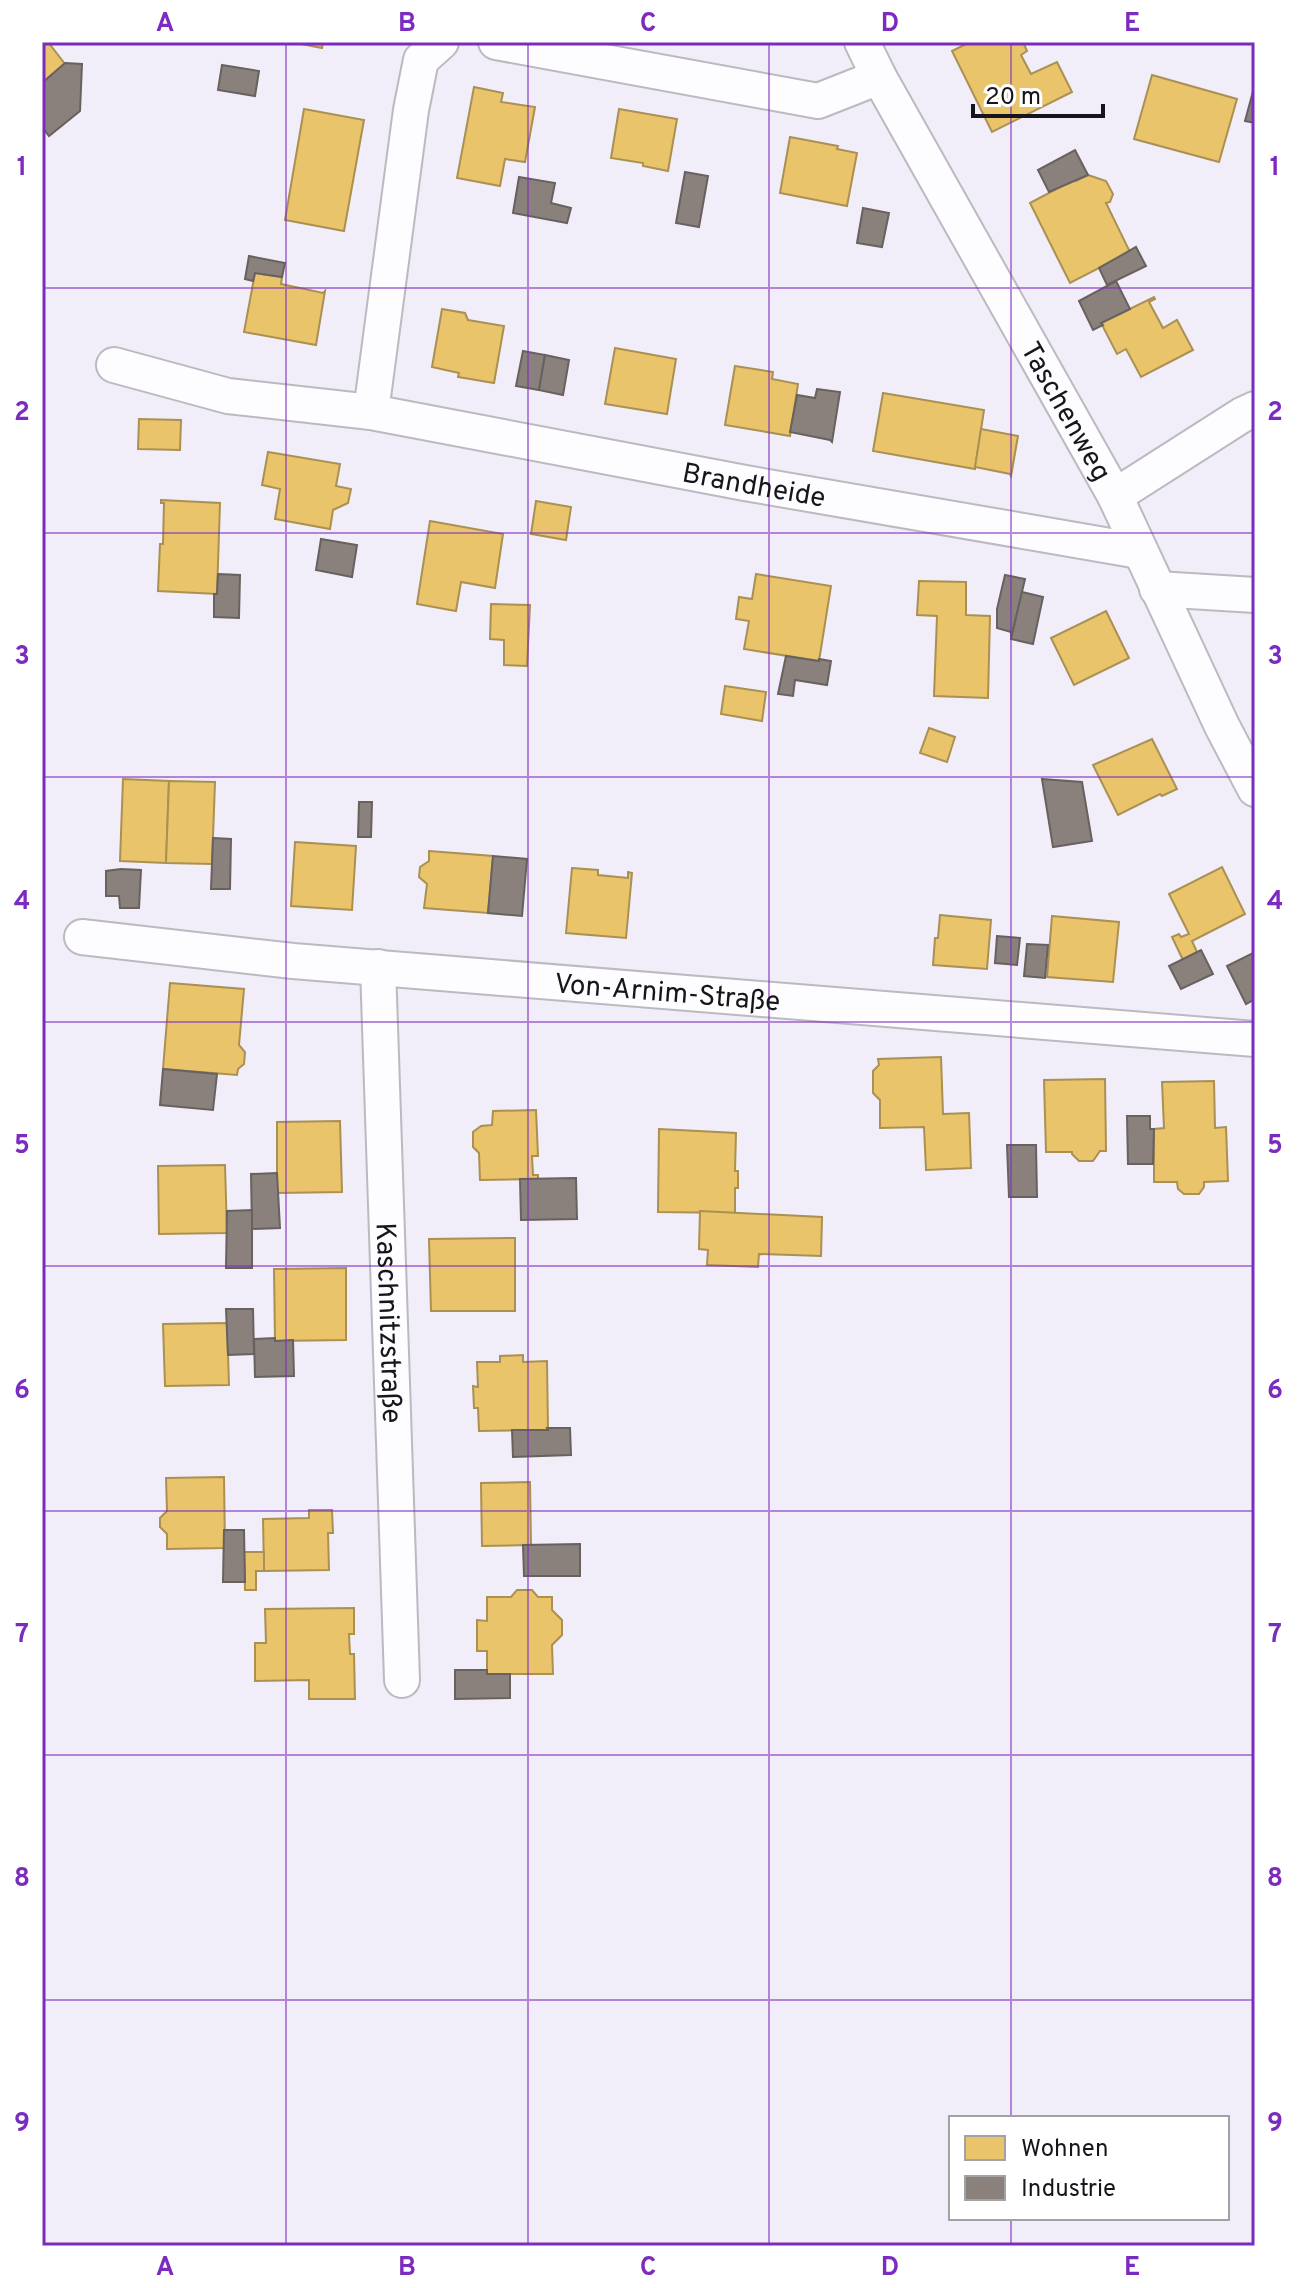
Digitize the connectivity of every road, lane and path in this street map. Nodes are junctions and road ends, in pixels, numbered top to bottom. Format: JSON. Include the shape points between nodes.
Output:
{"nodes":[{"id":1,"x":441,"y":42,"type":"edge"},
{"id":2,"x":496,"y":42,"type":"edge"},
{"id":3,"x":862,"y":42,"type":"edge"},
{"id":4,"x":879,"y":77,"type":"junction"},
{"id":5,"x":114,"y":365,"type":"dead end"},
{"id":6,"x":1255,"y":409,"type":"edge"},
{"id":7,"x":371,"y":412,"type":"junction"},
{"id":8,"x":1115,"y":496,"type":"junction"},
{"id":9,"x":1139,"y":551,"type":"junction"},
{"id":10,"x":1157,"y":589,"type":"junction"},
{"id":11,"x":1255,"y":595,"type":"edge"},
{"id":12,"x":1255,"y":789,"type":"edge"},
{"id":13,"x":82,"y":937,"type":"dead end"},
{"id":14,"x":378,"y":967,"type":"junction"},
{"id":15,"x":1255,"y":1039,"type":"edge"},
{"id":16,"x":402,"y":1680,"type":"dead end"}],
"edges":[{"from":1,"to":7,"type":"street","via":[[421,60],[411,110]]},
{"from":2,"to":4,"type":"street","via":[[818,101]]},
{"from":3,"to":4,"type":"street","name":"Taschenweg"},
{"from":4,"to":8,"type":"street","name":"Taschenweg"},
{"from":5,"to":7,"type":"street","name":"Brandheide","via":[[228,396]]},
{"from":6,"to":8,"type":"street"},
{"from":7,"to":9,"type":"street","name":"Brandheide"},
{"from":8,"to":9,"type":"street","name":"Taschenweg"},
{"from":9,"to":10,"type":"street","name":"Taschenweg"},
{"from":10,"to":11,"type":"street"},
{"from":10,"to":12,"type":"street","name":"Taschenweg"},
{"from":13,"to":14,"type":"street","name":"Von-Arnim-Straße"},
{"from":14,"to":15,"type":"street","name":"Von-Arnim-Straße"},
{"from":14,"to":16,"type":"street","name":"Kaschnitzstraße"}]}
